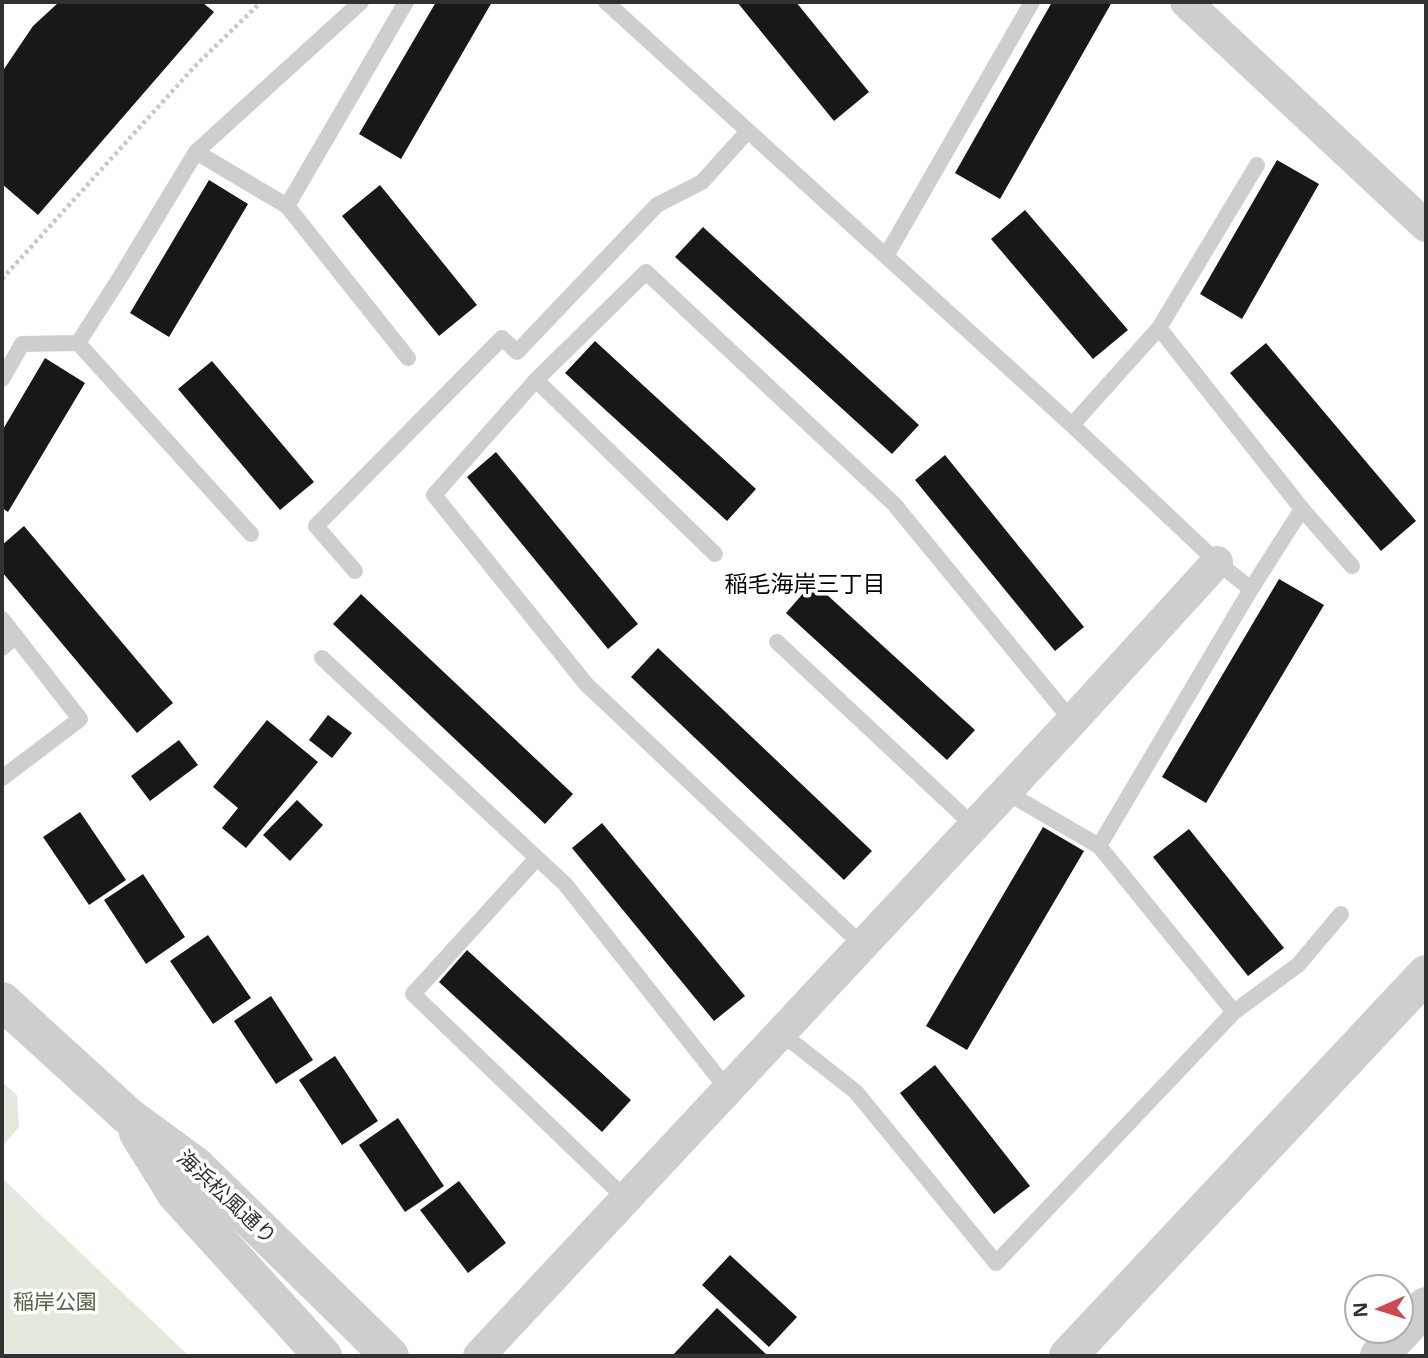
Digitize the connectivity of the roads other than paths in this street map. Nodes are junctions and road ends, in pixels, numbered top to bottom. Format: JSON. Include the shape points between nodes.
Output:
{"nodes":[{"id":1,"x":361,"y":2,"type":"edge"},
{"id":2,"x":406,"y":2,"type":"edge"},
{"id":3,"x":606,"y":2,"type":"edge"},
{"id":4,"x":1032,"y":2,"type":"edge"},
{"id":5,"x":1186,"y":2,"type":"edge"},
{"id":6,"x":748,"y":131,"type":"junction"},
{"id":7,"x":196,"y":152,"type":"junction"},
{"id":8,"x":1257,"y":165,"type":"dead end"},
{"id":9,"x":287,"y":206,"type":"junction"},
{"id":10,"x":1426,"y":226,"type":"edge"},
{"id":11,"x":886,"y":256,"type":"junction"},
{"id":12,"x":1159,"y":328,"type":"junction"},
{"id":13,"x":78,"y":343,"type":"junction"},
{"id":14,"x":408,"y":358,"type":"dead end"},
{"id":15,"x":2,"y":379,"type":"edge"},
{"id":16,"x":536,"y":380,"type":"junction"},
{"id":17,"x":1072,"y":425,"type":"junction"},
{"id":18,"x":1302,"y":509,"type":"junction"},
{"id":19,"x":251,"y":534,"type":"dead end"},
{"id":20,"x":715,"y":554,"type":"dead end"},
{"id":21,"x":1217,"y":562,"type":"junction"},
{"id":22,"x":1352,"y":566,"type":"dead end"},
{"id":23,"x":355,"y":571,"type":"dead end"},
{"id":24,"x":1251,"y":589,"type":"junction"},
{"id":25,"x":2,"y":619,"type":"edge"},
{"id":26,"x":16,"y":636,"type":"junction"},
{"id":27,"x":777,"y":642,"type":"dead end"},
{"id":28,"x":2,"y":648,"type":"edge"},
{"id":29,"x":322,"y":658,"type":"dead end"},
{"id":30,"x":1072,"y":721,"type":"junction"},
{"id":31,"x":2,"y":778,"type":"edge"},
{"id":32,"x":1006,"y":792,"type":"junction"},
{"id":33,"x":974,"y":826,"type":"junction"},
{"id":34,"x":1099,"y":846,"type":"junction"},
{"id":35,"x":537,"y":858,"type":"junction"},
{"id":36,"x":1341,"y":914,"type":"dead end"},
{"id":37,"x":863,"y":946,"type":"junction"},
{"id":38,"x":1426,"y":974,"type":"edge"},
{"id":39,"x":2,"y":1001,"type":"edge"},
{"id":40,"x":1234,"y":1012,"type":"junction"},
{"id":41,"x":781,"y":1033,"type":"junction"},
{"id":42,"x":728,"y":1090,"type":"junction"},
{"id":43,"x":128,"y":1116,"type":"junction"},
{"id":44,"x":626,"y":1199,"type":"junction"},
{"id":45,"x":1426,"y":1306,"type":"edge"},
{"id":46,"x":323,"y":1356,"type":"edge"},
{"id":47,"x":390,"y":1356,"type":"edge"},
{"id":48,"x":479,"y":1356,"type":"edge"},
{"id":49,"x":1068,"y":1356,"type":"edge"},
{"id":50,"x":1379,"y":1356,"type":"edge"}],
"edges":[{"from":1,"to":7,"type":"lane"},
{"from":2,"to":9,"type":"lane"},
{"from":3,"to":6,"type":"lane"},
{"from":4,"to":11,"type":"lane"},
{"from":5,"to":10,"type":"street"},
{"from":6,"to":11,"type":"lane"},
{"from":6,"to":23,"type":"lane","via":[[702,182],[657,205],[517,352],[502,338],[316,526]]},
{"from":7,"to":9,"type":"lane"},
{"from":7,"to":13,"type":"lane"},
{"from":8,"to":12,"type":"lane"},
{"from":9,"to":14,"type":"lane"},
{"from":11,"to":17,"type":"lane"},
{"from":12,"to":17,"type":"lane"},
{"from":12,"to":18,"type":"lane"},
{"from":13,"to":15,"type":"lane","via":[[22,344]]},
{"from":13,"to":19,"type":"lane"},
{"from":16,"to":20,"type":"lane"},
{"from":16,"to":30,"type":"lane","via":[[646,272],[894,504]]},
{"from":16,"to":37,"type":"lane","via":[[433,495],[586,684]]},
{"from":17,"to":21,"type":"lane"},
{"from":18,"to":22,"type":"lane"},
{"from":18,"to":24,"type":"lane"},
{"from":21,"to":24,"type":"lane"},
{"from":21,"to":30,"type":"street"},
{"from":24,"to":34,"type":"lane"},
{"from":25,"to":26,"type":"lane"},
{"from":26,"to":28,"type":"lane"},
{"from":26,"to":31,"type":"lane","via":[[80,719]]},
{"from":27,"to":33,"type":"lane"},
{"from":29,"to":35,"type":"lane"},
{"from":30,"to":32,"type":"street"},
{"from":32,"to":33,"type":"street"},
{"from":32,"to":34,"type":"lane"},
{"from":33,"to":37,"type":"street"},
{"from":34,"to":40,"type":"lane"},
{"from":35,"to":42,"type":"lane","via":[[565,884]]},
{"from":35,"to":44,"type":"lane","via":[[412,993]]},
{"from":36,"to":40,"type":"lane","via":[[1298,965]]},
{"from":37,"to":41,"type":"street"},
{"from":38,"to":49,"type":"street"},
{"from":39,"to":43,"type":"street"},
{"from":40,"to":41,"type":"lane","via":[[996,1263],[856,1092]]},
{"from":41,"to":42,"type":"street"},
{"from":42,"to":44,"type":"street"},
{"from":43,"to":46,"type":"street","name":"海浜松風通り","via":[[176,1194]]},
{"from":43,"to":47,"type":"street","name":"海浜松風通り","via":[[196,1166]]},
{"from":44,"to":48,"type":"street"},
{"from":45,"to":50,"type":"street"}]}
